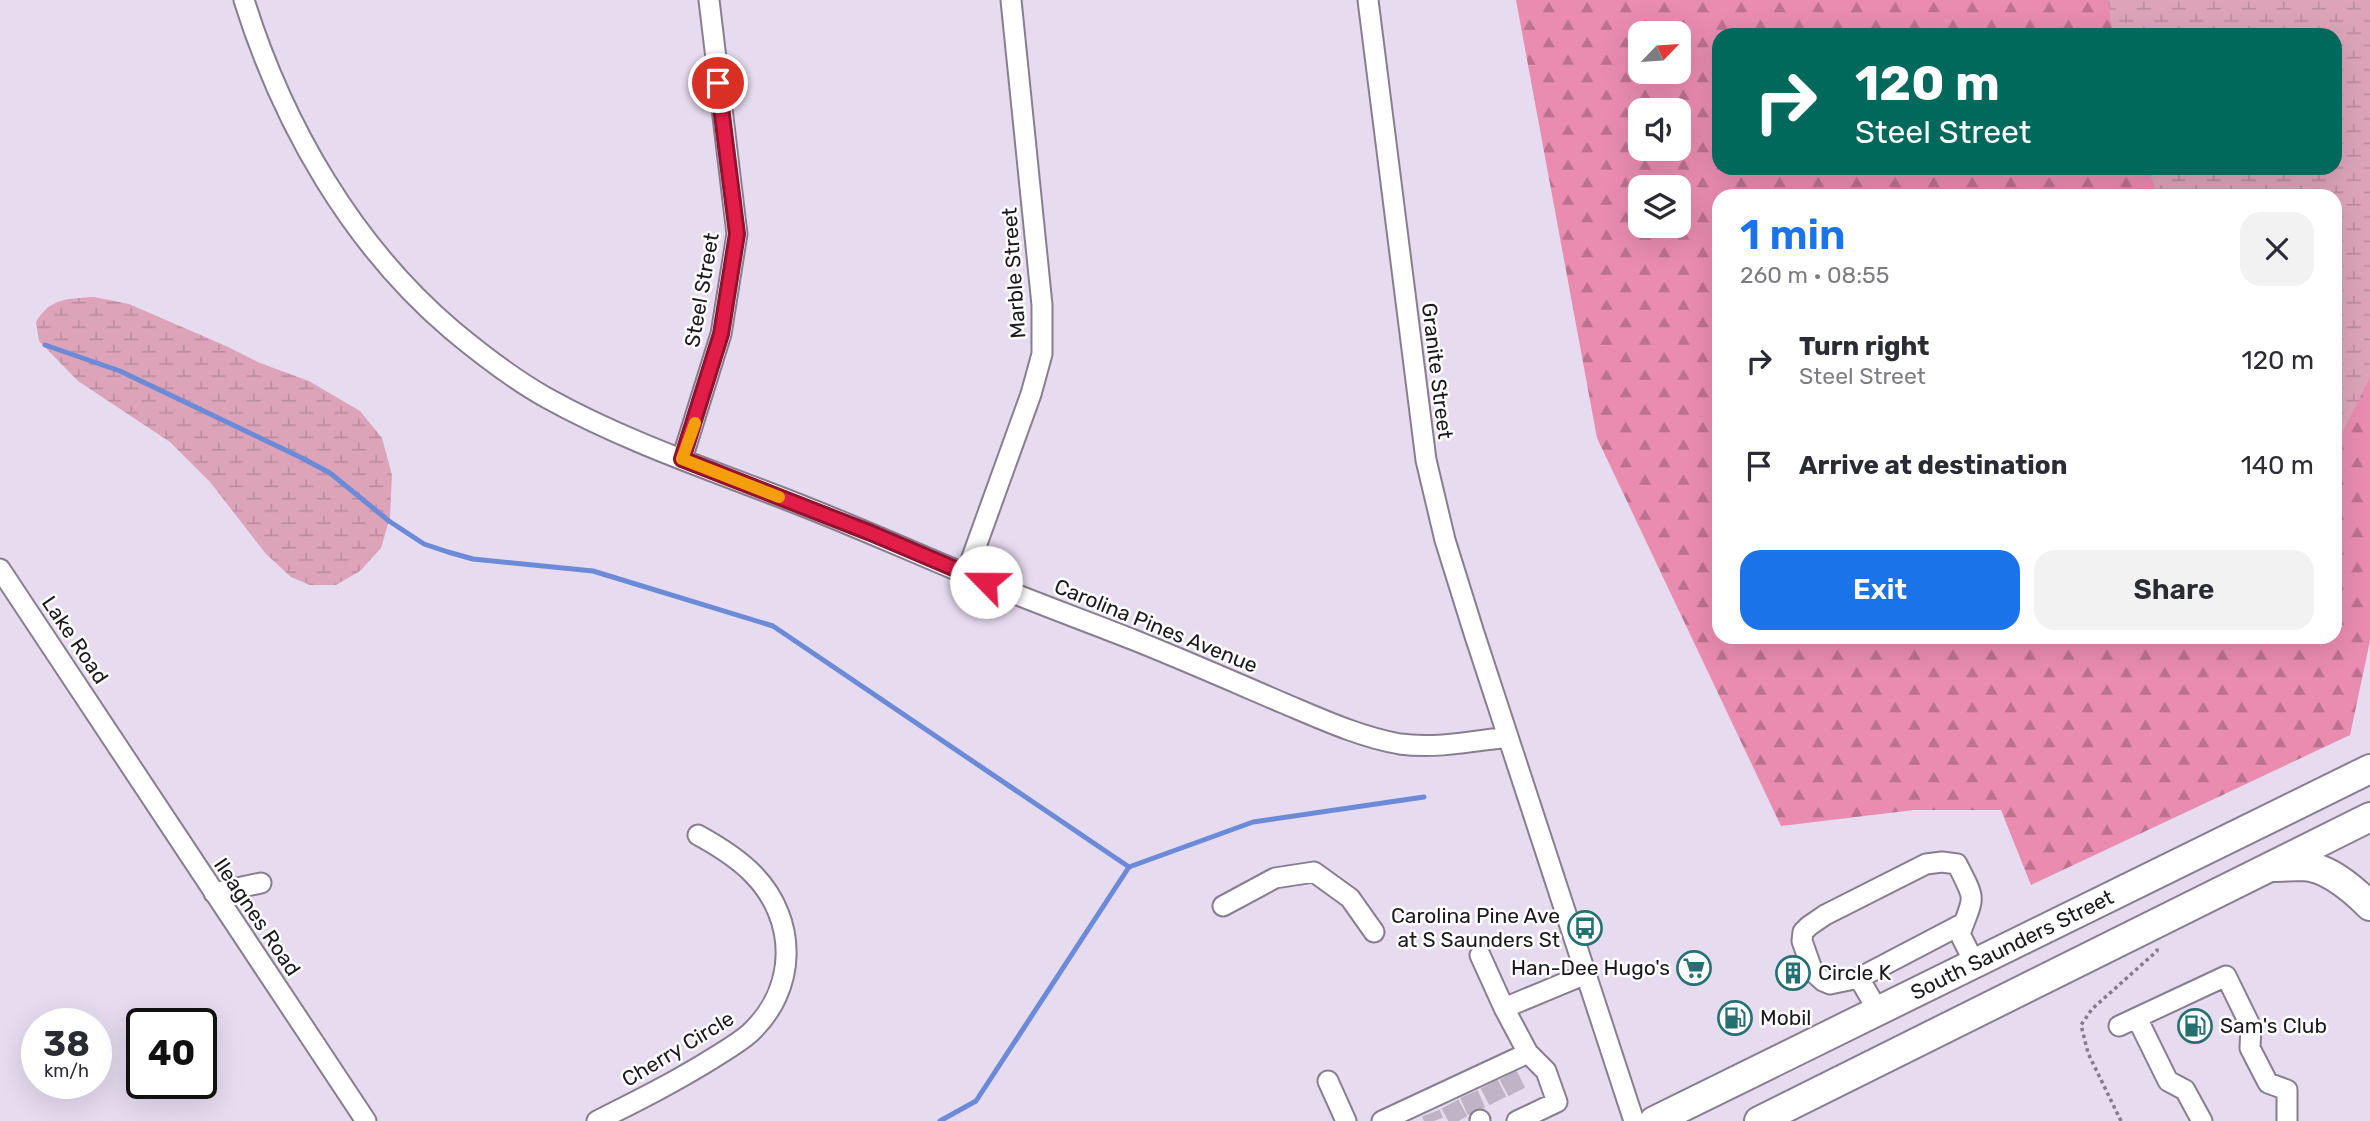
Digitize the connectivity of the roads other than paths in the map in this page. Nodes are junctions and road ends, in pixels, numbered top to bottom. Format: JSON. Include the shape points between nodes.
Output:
{"nodes":[{"id":1,"x":244,"y":0,"type":"edge"},
{"id":2,"x":709,"y":0,"type":"edge"},
{"id":3,"x":1011,"y":0,"type":"edge"},
{"id":4,"x":1368,"y":0,"type":"edge"},
{"id":5,"x":682,"y":459,"type":"junction"},
{"id":6,"x":0,"y":569,"type":"edge"},
{"id":7,"x":966,"y":574,"type":"junction"},
{"id":8,"x":112,"y":736,"type":"joint"},
{"id":9,"x":1508,"y":737,"type":"junction"},
{"id":10,"x":2370,"y":769,"type":"edge"},
{"id":11,"x":2370,"y":817,"type":"edge"},
{"id":12,"x":698,"y":835,"type":"dead end"},
{"id":13,"x":2268,"y":868,"type":"junction"},
{"id":14,"x":261,"y":883,"type":"dead end"},
{"id":15,"x":214,"y":894,"type":"junction"},
{"id":16,"x":1223,"y":906,"type":"dead end"},
{"id":17,"x":2370,"y":906,"type":"edge"},
{"id":18,"x":1964,"y":923,"type":"junction"},
{"id":19,"x":1374,"y":932,"type":"dead end"},
{"id":20,"x":1480,"y":955,"type":"dead end"},
{"id":21,"x":1975,"y":964,"type":"junction"},
{"id":22,"x":1586,"y":974,"type":"junction"},
{"id":23,"x":1859,"y":978,"type":"junction"},
{"id":24,"x":1504,"y":1009,"type":"junction"},
{"id":25,"x":1878,"y":1011,"type":"junction"},
{"id":26,"x":1528,"y":1053,"type":"junction"},
{"id":27,"x":1328,"y":1081,"type":"dead end"},
{"id":28,"x":1516,"y":1113,"type":"edge"},
{"id":29,"x":1406,"y":1116,"type":"edge"},
{"id":30,"x":366,"y":1121,"type":"edge"},
{"id":31,"x":597,"y":1121,"type":"edge"},
{"id":32,"x":1346,"y":1121,"type":"edge"},
{"id":33,"x":1382,"y":1121,"type":"edge"},
{"id":34,"x":1634,"y":1121,"type":"edge"},
{"id":35,"x":1654,"y":1121,"type":"edge"},
{"id":36,"x":1759,"y":1121,"type":"edge"},
{"id":37,"x":2202,"y":1121,"type":"edge"},
{"id":38,"x":2287,"y":1121,"type":"edge"}],
"edges":[{"from":1,"to":5,"type":"street","name":"Carolina Pines Avenue","via":[[265,60],[300,134],[340,204],[391,270],[447,326],[510,375],[576,413]]},
{"from":2,"to":5,"type":"street","name":"Steel Street","via":[[737,234],[721,334]]},
{"from":3,"to":7,"type":"street","name":"Marble Street","via":[[1042,305],[1041,354]]},
{"from":4,"to":9,"type":"street","name":"Granite Street","via":[[1426,460],[1445,540]]},
{"from":5,"to":7,"type":"street","name":"Carolina Pines Avenue"},
{"from":6,"to":8,"type":"street","name":"Lake Road"},
{"from":7,"to":9,"type":"street","name":"Carolina Pines Avenue","via":[[1363,734],[1401,744],[1428,745]]},
{"from":8,"to":15,"type":"street","name":"Ileagnes Road"},
{"from":9,"to":22,"type":"street"},
{"from":10,"to":21,"type":"highway","name":"South Saunders Street"},
{"from":11,"to":13,"type":"highway","name":"South Saunders Street"},
{"from":12,"to":31,"type":"street","name":"Cherry Circle","via":[[753,873],[778,907],[785,931],[786,972],[768,1012],[750,1033],[695,1070]]},
{"from":13,"to":17,"type":"highway","via":[[2311,867],[2353,889]]},
{"from":13,"to":36,"type":"highway","name":"South Saunders Street"},
{"from":14,"to":15,"type":"street"},
{"from":15,"to":30,"type":"street","name":"Ileagnes Road"},
{"from":16,"to":19,"type":"street","via":[[1275,878],[1314,872],[1350,898]]},
{"from":18,"to":21,"type":"street","via":[[1960,934]]},
{"from":18,"to":23,"type":"street"},
{"from":18,"to":23,"type":"street","via":[[1971,911],[1971,891],[1957,864],[1942,862],[1926,864],[1825,915],[1803,932],[1813,972],[1823,981],[1830,984]]},
{"from":20,"to":24,"type":"street"},
{"from":21,"to":25,"type":"highway","name":"South Saunders Street"},
{"from":22,"to":24,"type":"street"},
{"from":22,"to":34,"type":"street"},
{"from":23,"to":25,"type":"street"},
{"from":24,"to":26,"type":"street"},
{"from":25,"to":35,"type":"highway","name":"South Saunders Street"},
{"from":26,"to":28,"type":"street","via":[[1546,1071],[1557,1102]]},
{"from":26,"to":29,"type":"street","via":[[1506,1070]]},
{"from":27,"to":32,"type":"street"},
{"from":29,"to":33,"type":"street"},
{"from":37,"to":38,"type":"street","via":[[2185,1090],[2168,1081],[2128,1022],[2226,976],[2251,1027],[2250,1048],[2268,1083],[2287,1090]]}]}
